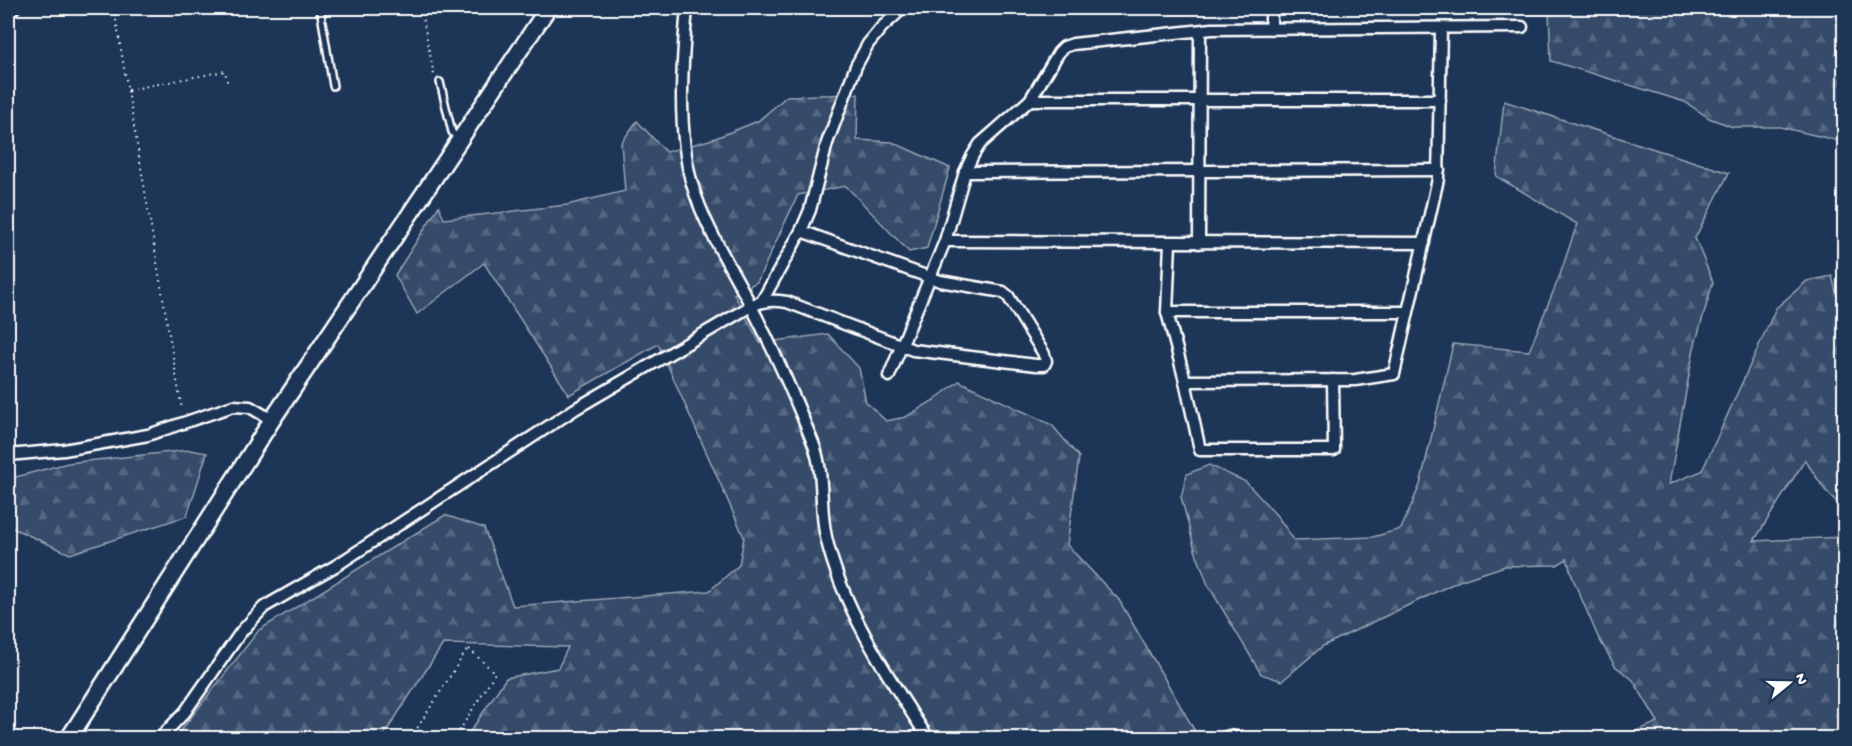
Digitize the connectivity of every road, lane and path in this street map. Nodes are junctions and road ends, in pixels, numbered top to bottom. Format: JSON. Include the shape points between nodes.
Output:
{"nodes":[{"id":1,"x":14,"y":8,"type":"edge"},
{"id":2,"x":114,"y":8,"type":"edge"},
{"id":3,"x":320,"y":8,"type":"edge"},
{"id":4,"x":421,"y":8,"type":"edge"},
{"id":5,"x":548,"y":8,"type":"edge"},
{"id":6,"x":687,"y":8,"type":"edge"},
{"id":7,"x":903,"y":8,"type":"edge"},
{"id":8,"x":1271,"y":8,"type":"edge"},
{"id":9,"x":8,"y":12,"type":"edge"},
{"id":10,"x":1271,"y":27,"type":"junction"},
{"id":11,"x":1522,"y":27,"type":"dead end"},
{"id":12,"x":1441,"y":29,"type":"junction"},
{"id":13,"x":1200,"y":31,"type":"junction"},
{"id":14,"x":440,"y":82,"type":"joint"},
{"id":15,"x":228,"y":85,"type":"dead end"},
{"id":16,"x":333,"y":86,"type":"dead end"},
{"id":17,"x":128,"y":90,"type":"junction"},
{"id":18,"x":1030,"y":100,"type":"junction"},
{"id":19,"x":1199,"y":100,"type":"junction"},
{"id":20,"x":1440,"y":100,"type":"junction"},
{"id":21,"x":460,"y":141,"type":"junction"},
{"id":22,"x":1199,"y":170,"type":"junction"},
{"id":23,"x":1438,"y":170,"type":"junction"},
{"id":24,"x":965,"y":172,"type":"junction"},
{"id":25,"x":801,"y":231,"type":"junction"},
{"id":26,"x":945,"y":241,"type":"junction"},
{"id":27,"x":1170,"y":243,"type":"junction"},
{"id":28,"x":1199,"y":243,"type":"junction"},
{"id":29,"x":1424,"y":243,"type":"junction"},
{"id":30,"x":931,"y":278,"type":"junction"},
{"id":31,"x":757,"y":303,"type":"junction"},
{"id":32,"x":1167,"y":312,"type":"junction"},
{"id":33,"x":1407,"y":312,"type":"junction"},
{"id":34,"x":900,"y":345,"type":"junction"},
{"id":35,"x":889,"y":376,"type":"dead end"},
{"id":36,"x":1333,"y":380,"type":"junction"},
{"id":37,"x":1185,"y":381,"type":"junction"},
{"id":38,"x":272,"y":420,"type":"junction"},
{"id":39,"x":184,"y":422,"type":"junction"},
{"id":40,"x":8,"y":455,"type":"edge"},
{"id":41,"x":69,"y":738,"type":"edge"},
{"id":42,"x":160,"y":738,"type":"edge"},
{"id":43,"x":411,"y":738,"type":"edge"},
{"id":44,"x":455,"y":738,"type":"edge"},
{"id":45,"x":928,"y":738,"type":"edge"},
{"id":46,"x":1223,"y":738,"type":"edge"},
{"id":47,"x":1241,"y":738,"type":"edge"}],
"edges":[{"from":1,"to":9,"type":"street"},
{"from":2,"to":17,"type":"path"},
{"from":3,"to":16,"type":"lane"},
{"from":4,"to":14,"type":"path","via":[[433,75]]},
{"from":5,"to":21,"type":"street"},
{"from":6,"to":31,"type":"street","via":[[681,68],[686,155],[692,184],[704,216]]},
{"from":7,"to":25,"type":"street","via":[[868,44],[856,66],[827,143],[815,195]]},
{"from":8,"to":10,"type":"street"},
{"from":10,"to":12,"type":"street"},
{"from":10,"to":13,"type":"street"},
{"from":11,"to":12,"type":"street"},
{"from":12,"to":20,"type":"street"},
{"from":13,"to":18,"type":"street","via":[[1064,47]]},
{"from":13,"to":19,"type":"street"},
{"from":14,"to":21,"type":"lane","via":[[452,132]]},
{"from":15,"to":17,"type":"path","via":[[225,71]]},
{"from":17,"to":39,"type":"path"},
{"from":18,"to":19,"type":"street"},
{"from":18,"to":24,"type":"street","via":[[980,144]]},
{"from":19,"to":20,"type":"street"},
{"from":19,"to":22,"type":"street"},
{"from":20,"to":23,"type":"street"},
{"from":21,"to":38,"type":"street"},
{"from":22,"to":23,"type":"street"},
{"from":22,"to":24,"type":"street"},
{"from":22,"to":28,"type":"street"},
{"from":23,"to":29,"type":"street"},
{"from":24,"to":26,"type":"street"},
{"from":25,"to":30,"type":"street"},
{"from":25,"to":31,"type":"street"},
{"from":26,"to":27,"type":"street"},
{"from":26,"to":30,"type":"street"},
{"from":27,"to":28,"type":"street"},
{"from":27,"to":32,"type":"street"},
{"from":28,"to":29,"type":"street"},
{"from":29,"to":33,"type":"street"},
{"from":30,"to":34,"type":"street"},
{"from":30,"to":34,"type":"street","via":[[1003,292],[1046,361],[1036,365],[913,350]]},
{"from":31,"to":34,"type":"street","via":[[787,302]]},
{"from":31,"to":42,"type":"street","via":[[575,409],[337,565],[264,607],[241,632],[185,712]]},
{"from":31,"to":45,"type":"street","via":[[821,468],[826,536],[843,588],[890,680]]},
{"from":32,"to":33,"type":"street"},
{"from":32,"to":37,"type":"street"},
{"from":33,"to":36,"type":"street","via":[[1394,374]]},
{"from":34,"to":35,"type":"street"},
{"from":36,"to":37,"type":"street"},
{"from":36,"to":37,"type":"street","via":[[1334,450],[1200,450]]},
{"from":38,"to":39,"type":"street","via":[[250,407],[233,406]]},
{"from":38,"to":41,"type":"street"},
{"from":39,"to":40,"type":"street","via":[[148,435]]},
{"from":43,"to":44,"type":"path","via":[[468,648],[495,674]]},
{"from":46,"to":47,"type":"street"}]}
